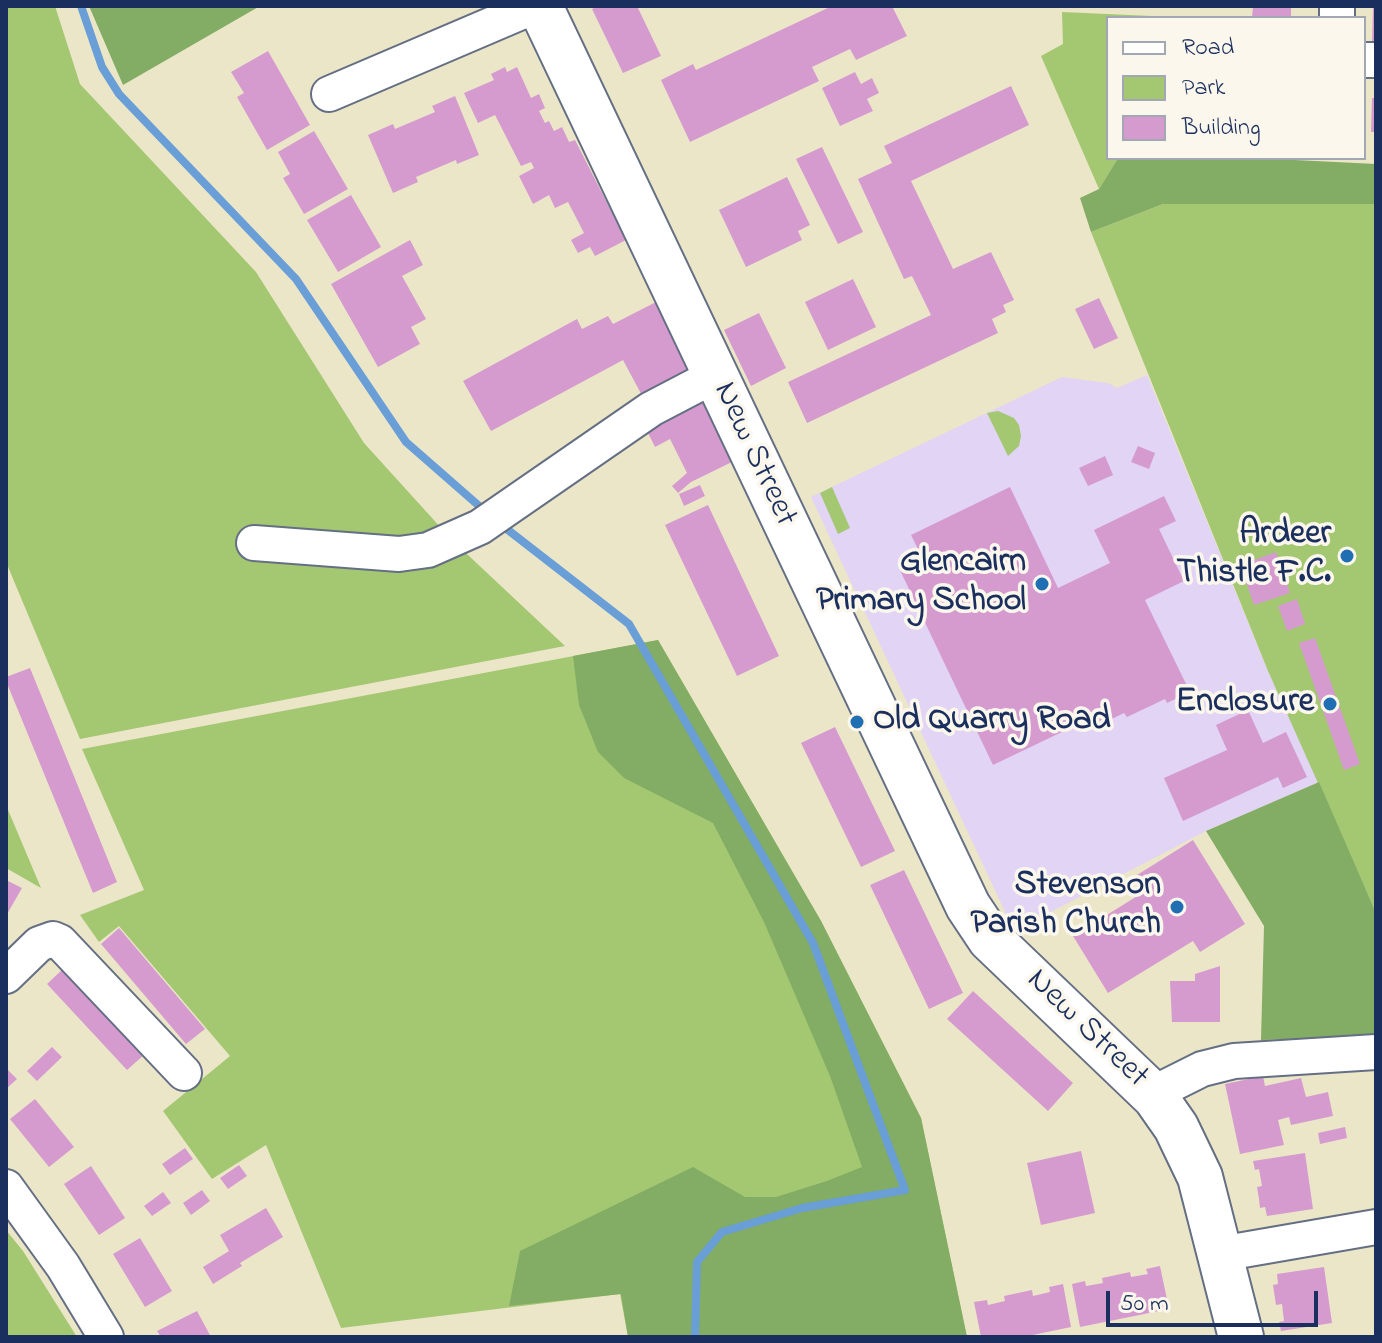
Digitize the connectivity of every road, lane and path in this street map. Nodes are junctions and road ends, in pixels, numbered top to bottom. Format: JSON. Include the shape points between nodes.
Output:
{"nodes":[{"id":1,"x":528,"y":6,"type":"edge"},
{"id":2,"x":540,"y":6,"type":"edge"},
{"id":3,"x":329,"y":94,"type":"dead end"},
{"id":4,"x":716,"y":375,"type":"junction"},
{"id":5,"x":254,"y":543,"type":"dead end"},
{"id":6,"x":6,"y":976,"type":"edge"},
{"id":7,"x":1376,"y":1052,"type":"edge"},
{"id":8,"x":184,"y":1073,"type":"dead end"},
{"id":9,"x":1155,"y":1097,"type":"junction"},
{"id":10,"x":6,"y":1187,"type":"edge"},
{"id":11,"x":1376,"y":1227,"type":"edge"},
{"id":12,"x":1220,"y":1254,"type":"junction"},
{"id":13,"x":106,"y":1337,"type":"edge"},
{"id":14,"x":1241,"y":1337,"type":"edge"}],
"edges":[{"from":1,"to":3,"type":"street"},
{"from":2,"to":4,"type":"street","name":"New Street"},
{"from":4,"to":5,"type":"street","via":[[651,409],[492,520],[428,550],[399,554]]},
{"from":4,"to":9,"type":"street","name":"New Street","via":[[976,921]]},
{"from":6,"to":8,"type":"street","via":[[39,944],[60,942]]},
{"from":7,"to":9,"type":"street","via":[[1234,1061],[1202,1069]]},
{"from":9,"to":12,"type":"street","name":"New Street","via":[[1200,1177]]},
{"from":10,"to":13,"type":"street"},
{"from":11,"to":12,"type":"street"},
{"from":12,"to":14,"type":"street","name":"New Street"}]}
